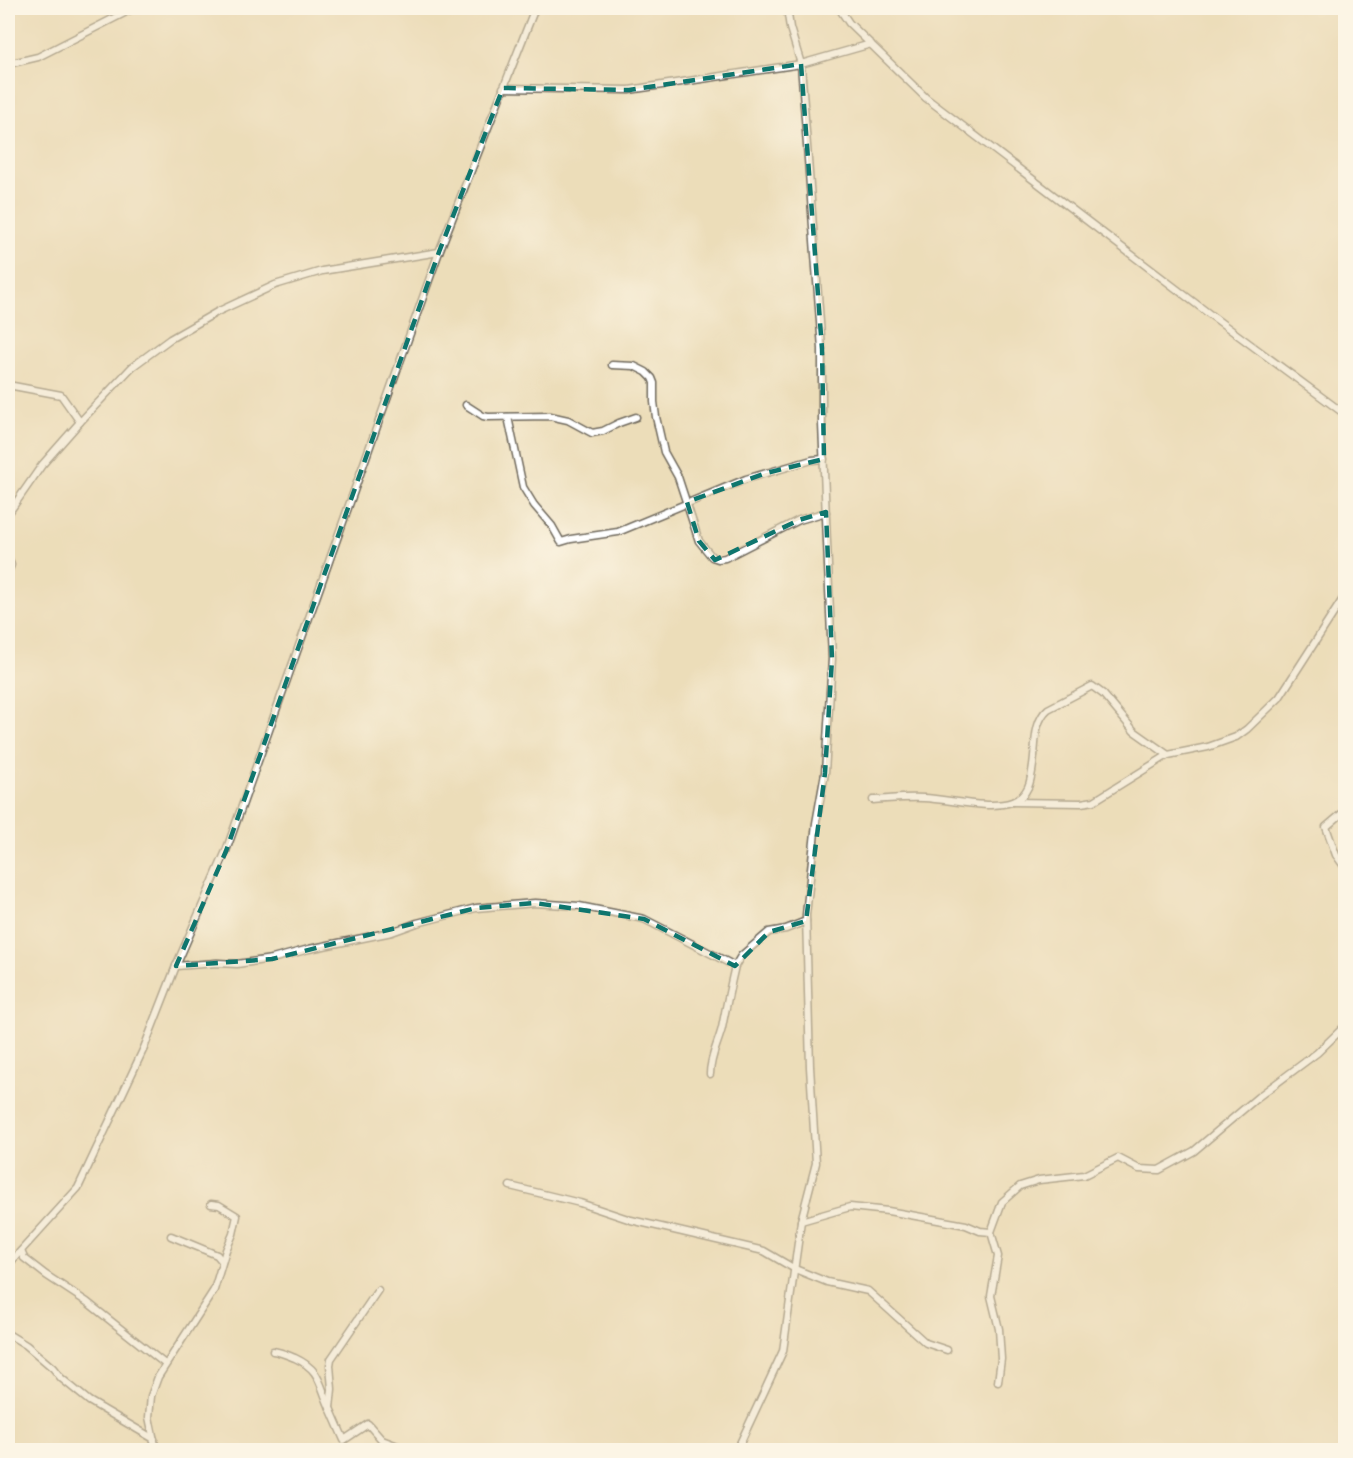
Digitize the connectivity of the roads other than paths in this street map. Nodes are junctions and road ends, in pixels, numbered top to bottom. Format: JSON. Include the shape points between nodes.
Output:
{"nodes":[{"id":1,"x":134,"y":8,"type":"edge"},
{"id":2,"x":535,"y":8,"type":"edge"},
{"id":3,"x":787,"y":8,"type":"edge"},
{"id":4,"x":839,"y":8,"type":"edge"},
{"id":5,"x":871,"y":44,"type":"junction"},
{"id":6,"x":8,"y":64,"type":"edge"},
{"id":7,"x":801,"y":64,"type":"junction"},
{"id":8,"x":504,"y":88,"type":"junction"},
{"id":9,"x":439,"y":252,"type":"junction"},
{"id":10,"x":612,"y":365,"type":"dead end"},
{"id":11,"x":8,"y":385,"type":"edge"},
{"id":12,"x":466,"y":405,"type":"dead end"},
{"id":13,"x":1346,"y":415,"type":"edge"},
{"id":14,"x":508,"y":417,"type":"junction"},
{"id":15,"x":636,"y":417,"type":"dead end"},
{"id":16,"x":80,"y":422,"type":"junction"},
{"id":17,"x":824,"y":459,"type":"junction"},
{"id":18,"x":687,"y":503,"type":"junction"},
{"id":19,"x":10,"y":512,"type":"edge"},
{"id":20,"x":826,"y":512,"type":"junction"},
{"id":21,"x":8,"y":521,"type":"edge"},
{"id":22,"x":8,"y":558,"type":"edge"},
{"id":23,"x":8,"y":572,"type":"edge"},
{"id":24,"x":1346,"y":594,"type":"edge"},
{"id":25,"x":1168,"y":755,"type":"junction"},
{"id":26,"x":873,"y":800,"type":"dead end"},
{"id":27,"x":1012,"y":802,"type":"junction"},
{"id":28,"x":1346,"y":810,"type":"edge"},
{"id":29,"x":1346,"y":869,"type":"edge"},
{"id":30,"x":806,"y":921,"type":"junction"},
{"id":31,"x":176,"y":966,"type":"junction"},
{"id":32,"x":735,"y":966,"type":"junction"},
{"id":33,"x":1346,"y":1025,"type":"edge"},
{"id":34,"x":710,"y":1074,"type":"dead end"},
{"id":35,"x":510,"y":1186,"type":"dead end"},
{"id":36,"x":211,"y":1204,"type":"dead end"},
{"id":37,"x":801,"y":1221,"type":"junction"},
{"id":38,"x":992,"y":1232,"type":"junction"},
{"id":39,"x":171,"y":1236,"type":"dead end"},
{"id":40,"x":21,"y":1251,"type":"junction"},
{"id":41,"x":222,"y":1261,"type":"junction"},
{"id":42,"x":8,"y":1265,"type":"edge"},
{"id":43,"x":795,"y":1269,"type":"junction"},
{"id":44,"x":378,"y":1290,"type":"dead end"},
{"id":45,"x":8,"y":1334,"type":"edge"},
{"id":46,"x":946,"y":1350,"type":"dead end"},
{"id":47,"x":273,"y":1351,"type":"dead end"},
{"id":48,"x":165,"y":1364,"type":"junction"},
{"id":49,"x":998,"y":1382,"type":"dead end"},
{"id":50,"x":330,"y":1408,"type":"junction"},
{"id":51,"x":154,"y":1439,"type":"junction"},
{"id":52,"x":156,"y":1450,"type":"edge"},
{"id":53,"x":408,"y":1450,"type":"edge"},
{"id":54,"x":737,"y":1450,"type":"edge"}],
"edges":[{"from":1,"to":6,"type":"street","via":[[38,57]]},
{"from":2,"to":8,"type":"street"},
{"from":3,"to":7,"type":"street"},
{"from":4,"to":5,"type":"street"},
{"from":5,"to":7,"type":"street"},
{"from":5,"to":13,"type":"street","via":[[926,98]]},
{"from":7,"to":8,"type":"street","via":[[629,90]]},
{"from":7,"to":17,"type":"street","via":[[822,349]]},
{"from":8,"to":9,"type":"street"},
{"from":9,"to":16,"type":"street","via":[[321,272],[275,285],[217,312],[132,367]]},
{"from":9,"to":31,"type":"street","via":[[226,851]]},
{"from":10,"to":18,"type":"street","via":[[634,366],[652,378],[664,452]]},
{"from":11,"to":16,"type":"street","via":[[61,395]]},
{"from":12,"to":14,"type":"street","via":[[483,416]]},
{"from":14,"to":15,"type":"street","via":[[550,416],[568,420],[592,434]]},
{"from":14,"to":18,"type":"street","via":[[523,487],[561,542],[618,532]]},
{"from":16,"to":19,"type":"street","via":[[42,465]]},
{"from":17,"to":18,"type":"street","via":[[746,479]]},
{"from":17,"to":20,"type":"street"},
{"from":18,"to":20,"type":"street","via":[[699,541],[718,559],[799,520]]},
{"from":19,"to":21,"type":"street"},
{"from":20,"to":30,"type":"street","via":[[832,659],[825,773]]},
{"from":22,"to":23,"type":"street"},
{"from":24,"to":25,"type":"street","via":[[1279,698],[1247,729],[1208,747]]},
{"from":25,"to":27,"type":"street","via":[[1094,801]]},
{"from":25,"to":27,"type":"street","via":[[1134,731],[1092,686],[1042,714],[1032,780],[1025,793]]},
{"from":26,"to":27,"type":"street"},
{"from":28,"to":29,"type":"street","via":[[1326,827],[1336,855]]},
{"from":30,"to":32,"type":"street","via":[[769,932]]},
{"from":30,"to":37,"type":"street","via":[[816,1163]]},
{"from":31,"to":32,"type":"street","via":[[272,959],[476,908],[535,903],[579,906],[644,919]]},
{"from":31,"to":40,"type":"street","via":[[144,1048],[78,1188]]},
{"from":32,"to":34,"type":"street"},
{"from":33,"to":38,"type":"street","via":[[1317,1053],[1194,1151],[1159,1170],[1139,1169],[1118,1158],[1084,1175],[1020,1186],[1002,1202]]},
{"from":35,"to":43,"type":"street","via":[[764,1251]]},
{"from":36,"to":41,"type":"street","via":[[237,1216]]},
{"from":37,"to":38,"type":"street","via":[[850,1207]]},
{"from":37,"to":43,"type":"street"},
{"from":38,"to":49,"type":"street","via":[[998,1256],[991,1296],[999,1329]]},
{"from":39,"to":41,"type":"street","via":[[217,1255]]},
{"from":40,"to":42,"type":"street"},
{"from":40,"to":48,"type":"street","via":[[24,1258]]},
{"from":41,"to":48,"type":"street","via":[[214,1290],[203,1310]]},
{"from":43,"to":46,"type":"street","via":[[827,1282],[868,1291],[926,1343]]},
{"from":43,"to":54,"type":"street","via":[[783,1351]]},
{"from":44,"to":50,"type":"street","via":[[331,1359]]},
{"from":45,"to":51,"type":"street","via":[[89,1401]]},
{"from":47,"to":50,"type":"street","via":[[311,1367]]},
{"from":48,"to":51,"type":"street","via":[[151,1396],[149,1417]]},
{"from":50,"to":53,"type":"street","via":[[344,1440],[368,1424],[382,1440]]},
{"from":51,"to":52,"type":"street"}]}
